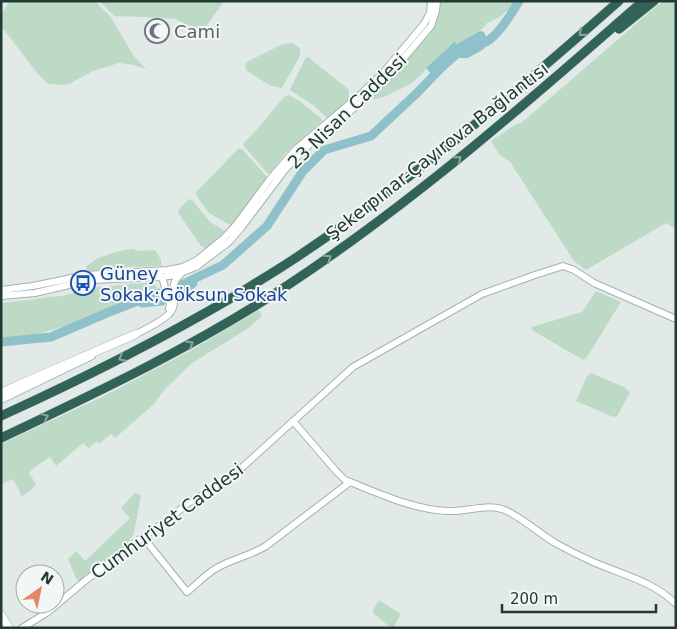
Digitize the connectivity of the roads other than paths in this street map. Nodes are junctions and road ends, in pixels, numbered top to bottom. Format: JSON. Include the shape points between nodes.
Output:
{"nodes":[{"id":1,"x":431,"y":1,"type":"edge"},
{"id":2,"x":437,"y":1,"type":"edge"},
{"id":3,"x":619,"y":1,"type":"edge"},
{"id":4,"x":644,"y":1,"type":"edge"},
{"id":5,"x":654,"y":1,"type":"edge"},
{"id":6,"x":569,"y":66,"type":"junction"},
{"id":7,"x":154,"y":272,"type":"junction"},
{"id":8,"x":183,"y":273,"type":"junction"},
{"id":9,"x":162,"y":277,"type":"junction"},
{"id":10,"x":1,"y":290,"type":"edge"},
{"id":11,"x":1,"y":296,"type":"edge"},
{"id":12,"x":676,"y":319,"type":"edge"},
{"id":13,"x":161,"y":320,"type":"junction"},
{"id":14,"x":136,"y":334,"type":"junction"},
{"id":15,"x":1,"y":393,"type":"edge"},
{"id":16,"x":1,"y":400,"type":"edge"},
{"id":17,"x":1,"y":416,"type":"edge"},
{"id":18,"x":293,"y":421,"type":"junction"},
{"id":19,"x":1,"y":438,"type":"edge"},
{"id":20,"x":350,"y":482,"type":"junction"},
{"id":21,"x":142,"y":537,"type":"junction"},
{"id":22,"x":65,"y":598,"type":"edge"},
{"id":23,"x":676,"y":604,"type":"edge"},
{"id":24,"x":45,"y":614,"type":"edge"},
{"id":25,"x":46,"y":614,"type":"edge"},
{"id":26,"x":1,"y":616,"type":"edge"},
{"id":27,"x":9,"y":628,"type":"edge"},
{"id":28,"x":22,"y":628,"type":"edge"},
{"id":29,"x":31,"y":628,"type":"edge"}],
"edges":[{"from":1,"to":7,"type":"street","name":"23 Nisan Caddesi","via":[[430,13],[424,24],[382,74],[296,150],[224,238],[203,256],[183,267]]},
{"from":2,"to":8,"type":"street","name":"23 Nisan Caddesi","via":[[431,26],[387,78],[307,147],[284,171],[229,242]]},
{"from":3,"to":17,"type":"highway","name":"Şekerpınar-Çayırova Bağlantısı","one_way":true,"via":[[411,174],[295,258],[175,331]]},
{"from":4,"to":6,"type":"highway","name":"Şekerpınar-Çayırova Bağlantısı"},
{"from":5,"to":6,"type":"highway"},
{"from":19,"to":6,"type":"highway","name":"Şekerpınar-Çayırova Bağlantısı","one_way":true,"via":[[171,355],[288,285],[337,252],[456,161]]},
{"from":7,"to":9,"type":"street"},
{"from":7,"to":10,"type":"street","name":"23 Nisan Caddesi","via":[[86,274]]},
{"from":8,"to":9,"type":"street","name":"23 Nisan Caddesi"},
{"from":8,"to":13,"type":"street","via":[[175,280],[172,311]]},
{"from":9,"to":11,"type":"street","name":"23 Nisan Caddesi","via":[[90,280],[35,293]]},
{"from":9,"to":13,"type":"street","via":[[170,304],[169,311]]},
{"from":12,"to":18,"type":"street","name":"Cumhuriyet Caddesi","via":[[563,266],[482,294],[453,310],[354,367]]},
{"from":13,"to":14,"type":"street"},
{"from":14,"to":15,"type":"main road"},
{"from":14,"to":16,"type":"street"},
{"from":18,"to":20,"type":"street"},
{"from":18,"to":21,"type":"street","name":"Cumhuriyet Caddesi","via":[[226,482],[188,503]]},
{"from":20,"to":21,"type":"street","via":[[266,546],[215,569],[187,592]]},
{"from":20,"to":23,"type":"street","via":[[398,501],[437,510],[486,507],[502,510],[575,553],[654,587]]},
{"from":21,"to":22,"type":"street","name":"Cumhuriyet Caddesi"},
{"from":24,"to":28,"type":"street","name":"Cumhuriyet Caddesi"},
{"from":25,"to":29,"type":"street"},
{"from":26,"to":27,"type":"main road"}]}
